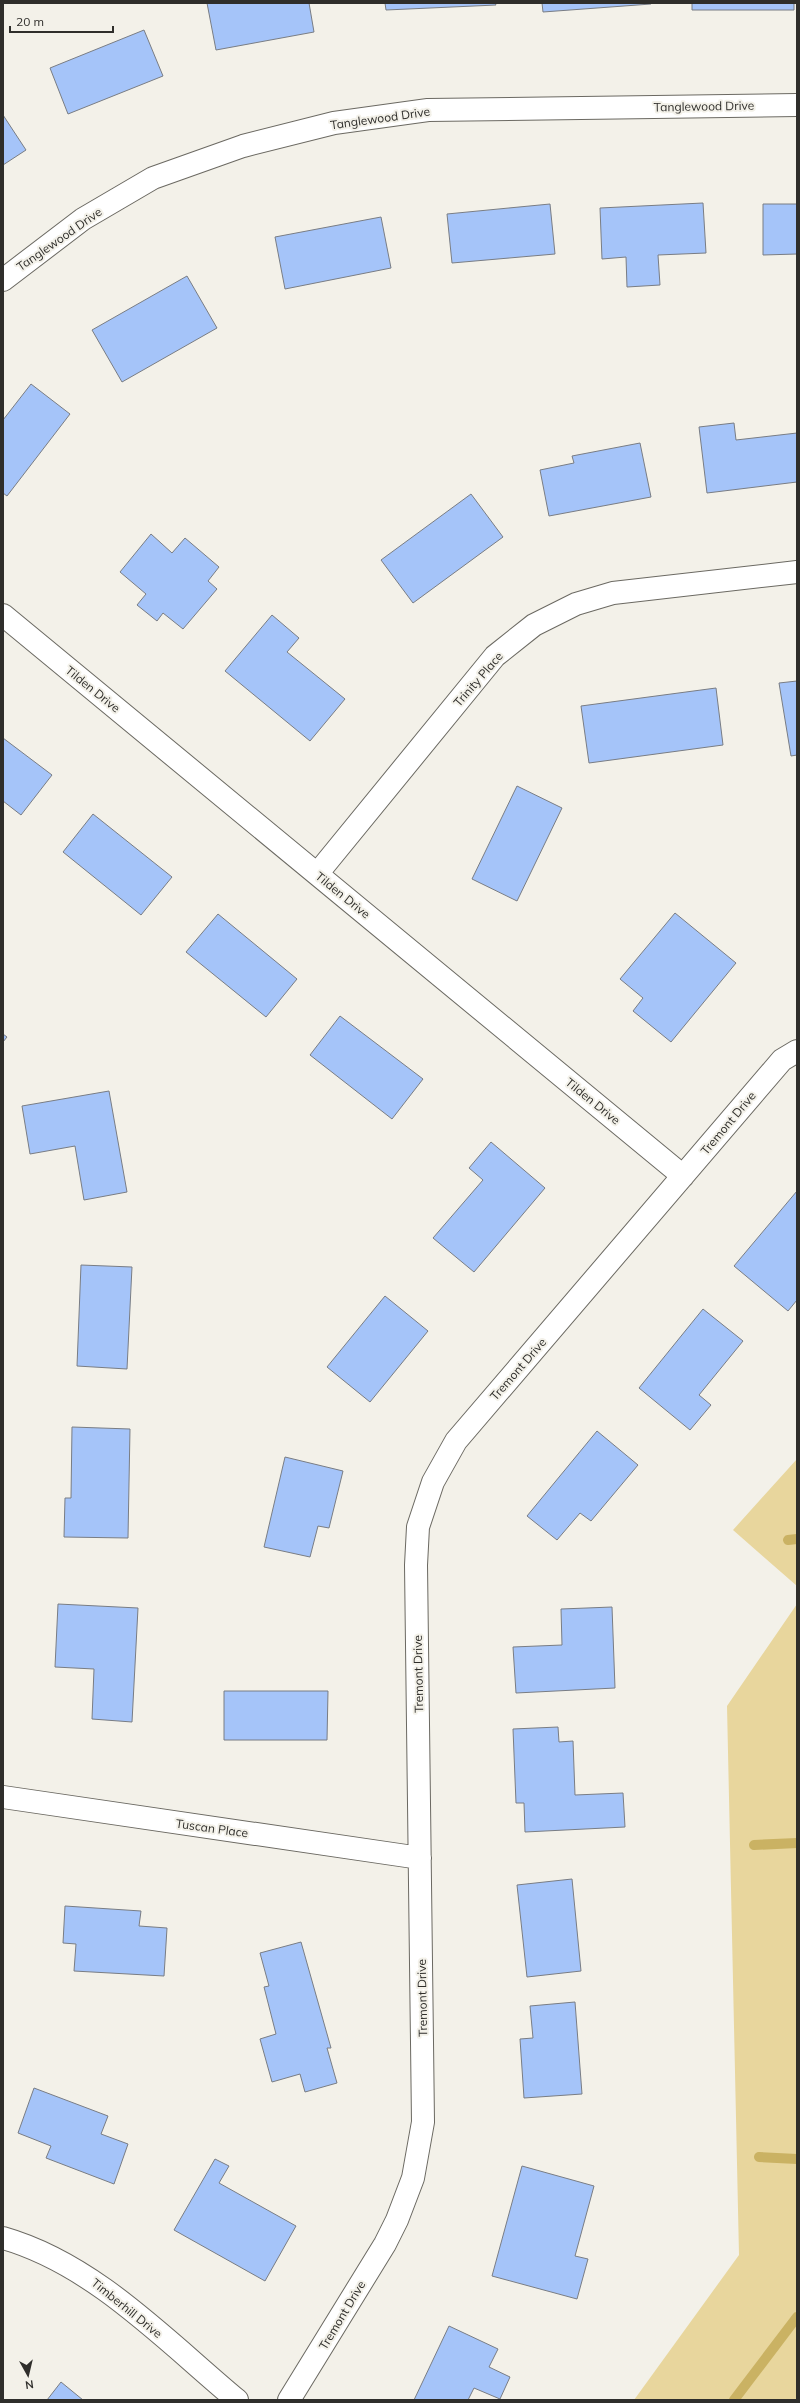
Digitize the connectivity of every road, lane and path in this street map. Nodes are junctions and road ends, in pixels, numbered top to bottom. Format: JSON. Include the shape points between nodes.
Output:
{"nodes":[{"id":1,"x":797,"y":105,"type":"edge"},
{"id":2,"x":3,"y":280,"type":"edge"},
{"id":3,"x":797,"y":572,"type":"edge"},
{"id":4,"x":3,"y":615,"type":"edge"},
{"id":5,"x":317,"y":874,"type":"junction"},
{"id":6,"x":797,"y":1051,"type":"edge"},
{"id":7,"x":683,"y":1176,"type":"junction"},
{"id":8,"x":3,"y":1797,"type":"edge"},
{"id":9,"x":420,"y":1858,"type":"junction"},
{"id":10,"x":3,"y":2238,"type":"edge"},
{"id":11,"x":237,"y":2400,"type":"edge"},
{"id":12,"x":290,"y":2400,"type":"edge"}],
"edges":[{"from":1,"to":2,"type":"street","name":"Tanglewood Drive","via":[[428,110],[334,124],[243,146],[153,178],[83,218]]},
{"from":3,"to":5,"type":"street","name":"Trinity Place","via":[[613,593],[576,604],[534,625],[494,656]]},
{"from":4,"to":5,"type":"street","name":"Tilden Drive"},
{"from":5,"to":7,"type":"street","name":"Tilden Drive"},
{"from":6,"to":7,"type":"street","name":"Tremont Drive","via":[[782,1060]]},
{"from":7,"to":9,"type":"street","name":"Tremont Drive","via":[[456,1441],[433,1482],[418,1527],[416,1564]]},
{"from":8,"to":9,"type":"street","name":"Tuscan Place"},
{"from":9,"to":12,"type":"street","name":"Tremont Drive","via":[[423,2122],[413,2178],[385,2244]]},
{"from":10,"to":11,"type":"street","name":"Timberhill Drive","via":[[49,2254],[83,2273]]}]}
